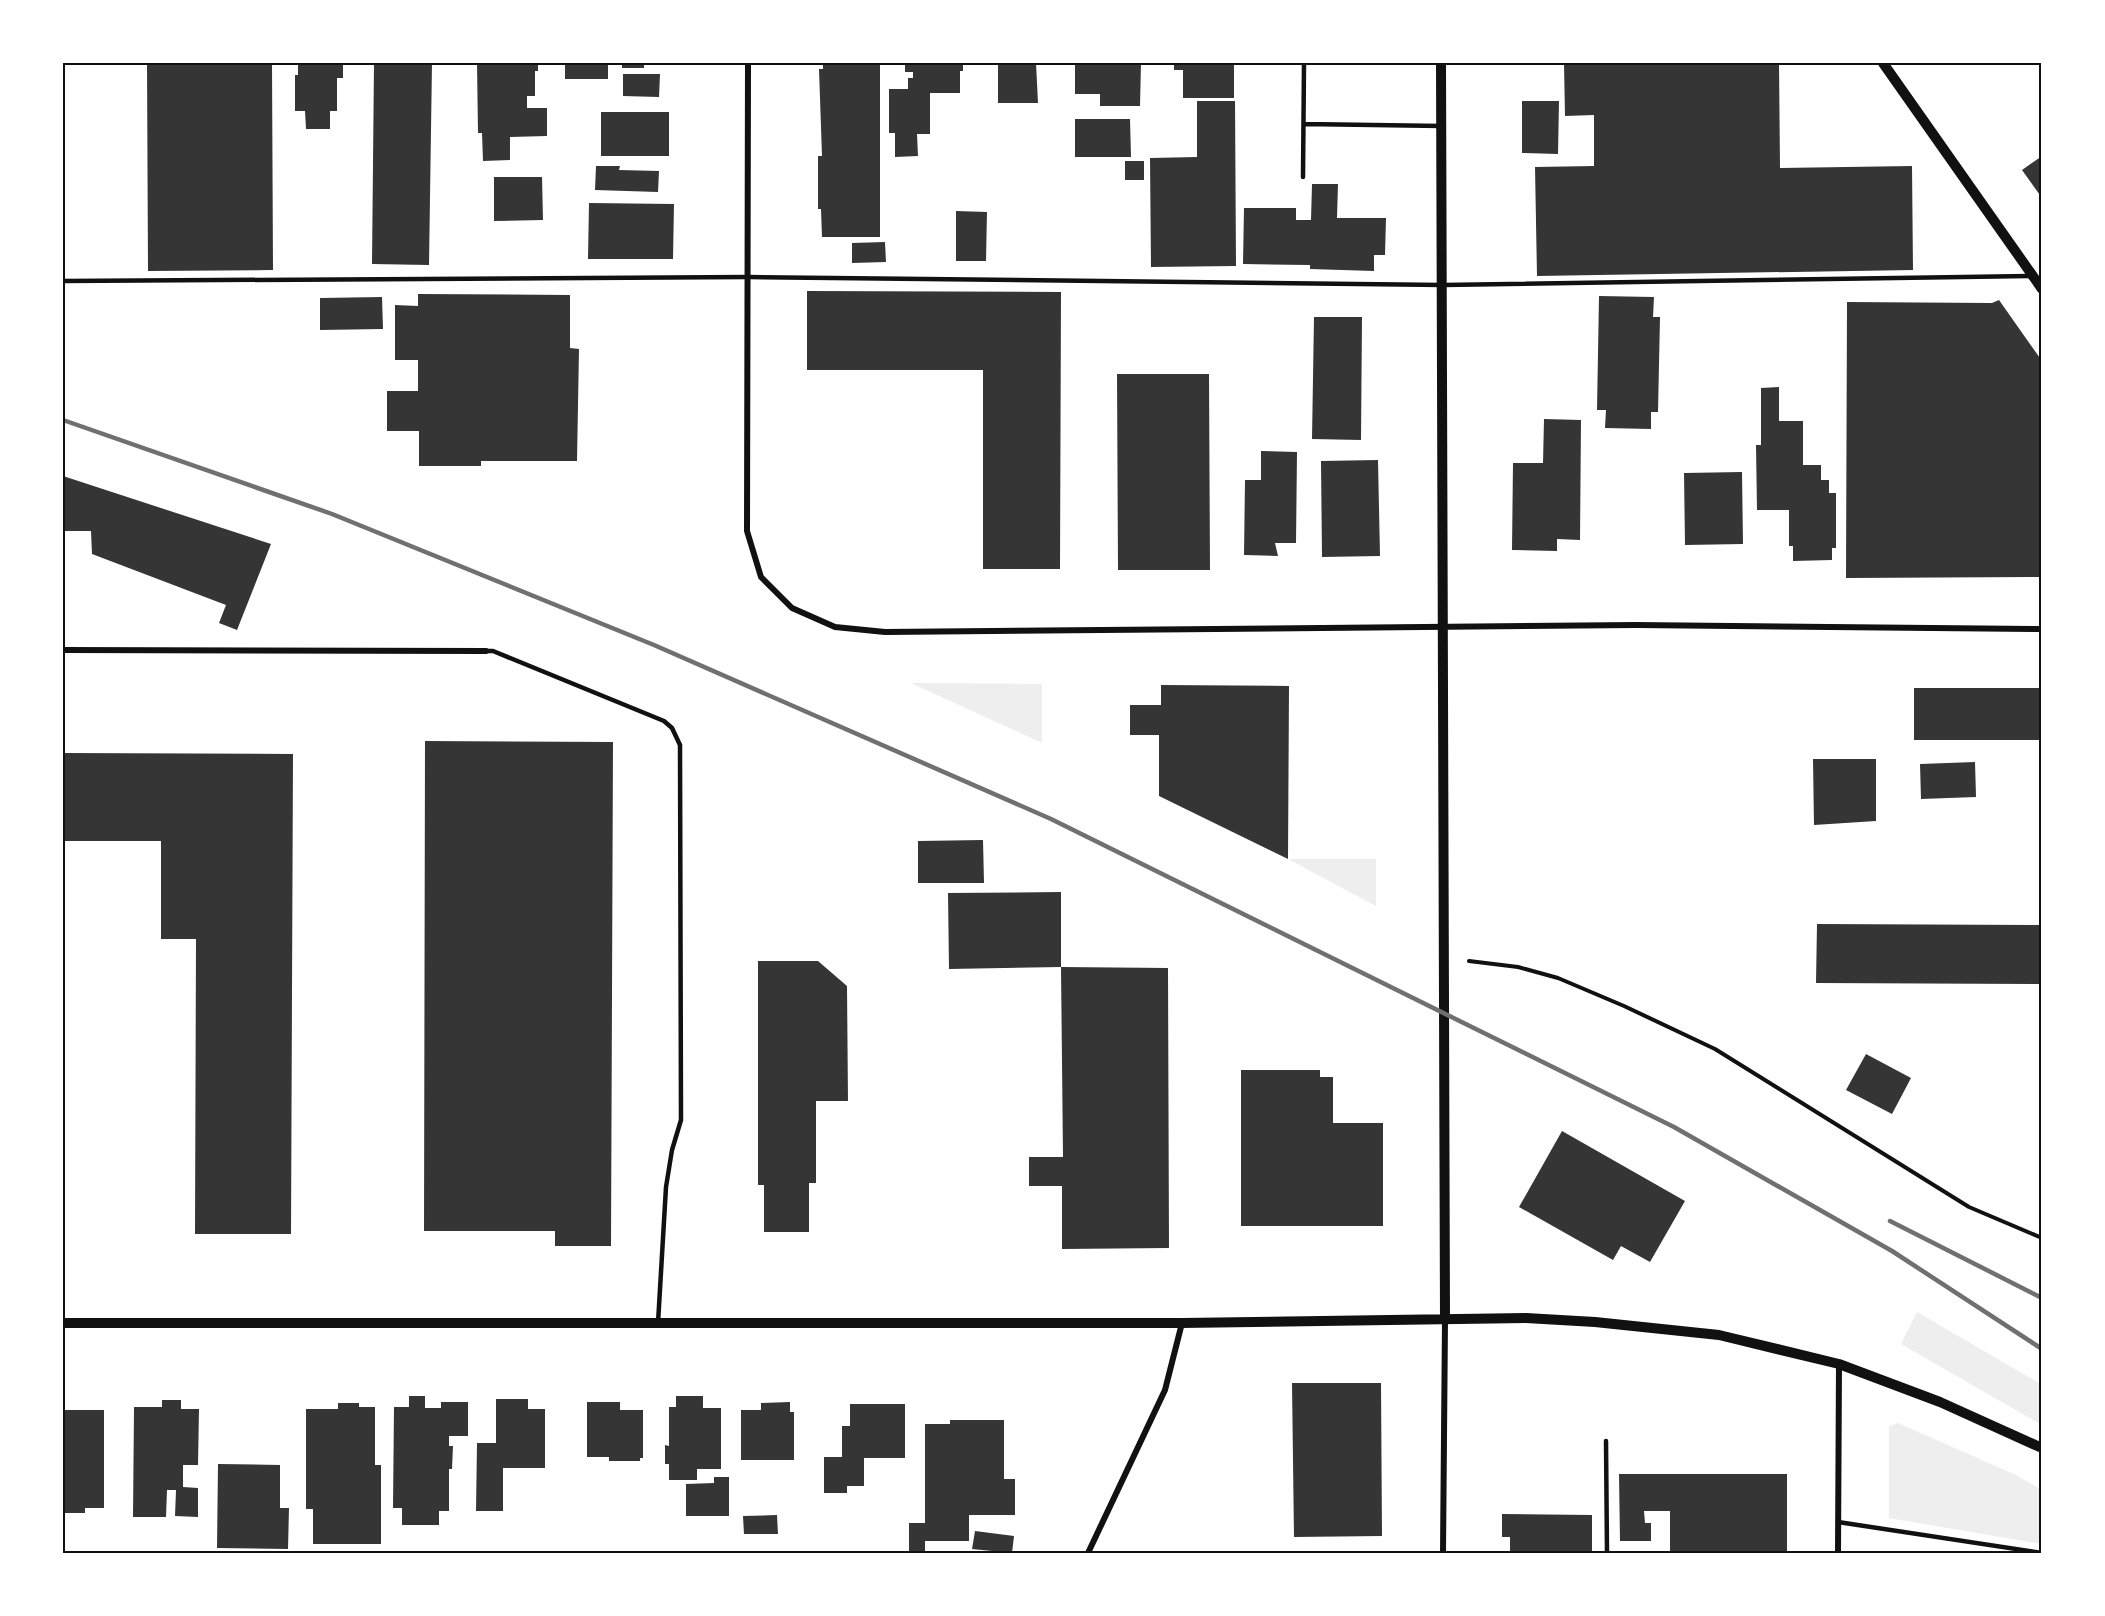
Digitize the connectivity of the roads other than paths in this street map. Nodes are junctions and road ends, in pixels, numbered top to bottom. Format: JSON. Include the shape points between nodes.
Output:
{"nodes":[{"id":1,"x":748,"y":63,"type":"edge"},
{"id":2,"x":1304,"y":63,"type":"edge"},
{"id":3,"x":1442,"y":63,"type":"edge"},
{"id":4,"x":1883,"y":63,"type":"edge"},
{"id":5,"x":1304,"y":124,"type":"junction"},
{"id":6,"x":1442,"y":126,"type":"junction"},
{"id":7,"x":1303,"y":177,"type":"dead end"},
{"id":8,"x":2033,"y":276,"type":"junction"},
{"id":9,"x":748,"y":277,"type":"junction"},
{"id":10,"x":63,"y":281,"type":"edge"},
{"id":11,"x":1443,"y":285,"type":"junction"},
{"id":12,"x":2042,"y":289,"type":"edge"},
{"id":13,"x":1444,"y":626,"type":"junction"},
{"id":14,"x":2042,"y":629,"type":"edge"},
{"id":15,"x":63,"y":650,"type":"edge"},
{"id":16,"x":486,"y":651,"type":"joint"},
{"id":17,"x":1445,"y":1320,"type":"junction"},
{"id":18,"x":63,"y":1323,"type":"edge"},
{"id":19,"x":658,"y":1323,"type":"junction"},
{"id":20,"x":1182,"y":1323,"type":"junction"},
{"id":21,"x":1839,"y":1364,"type":"junction"},
{"id":22,"x":1606,"y":1441,"type":"dead end"},
{"id":23,"x":2042,"y":1448,"type":"edge"},
{"id":24,"x":1838,"y":1522,"type":"junction"},
{"id":25,"x":1088,"y":1553,"type":"edge"},
{"id":26,"x":1443,"y":1553,"type":"edge"},
{"id":27,"x":1607,"y":1553,"type":"edge"},
{"id":28,"x":1838,"y":1553,"type":"edge"},
{"id":29,"x":2042,"y":1553,"type":"edge"}],
"edges":[{"from":1,"to":9,"type":"street"},
{"from":2,"to":5,"type":"lane"},
{"from":3,"to":6,"type":"street"},
{"from":4,"to":8,"type":"street"},
{"from":5,"to":6,"type":"lane"},
{"from":5,"to":7,"type":"lane"},
{"from":6,"to":11,"type":"street"},
{"from":8,"to":11,"type":"lane"},
{"from":8,"to":12,"type":"street"},
{"from":9,"to":10,"type":"lane"},
{"from":9,"to":11,"type":"lane"},
{"from":9,"to":13,"type":"street","via":[[747,531],[761,577],[792,608],[835,627],[885,632]]},
{"from":11,"to":13,"type":"street"},
{"from":13,"to":14,"type":"street"},
{"from":13,"to":17,"type":"street"},
{"from":15,"to":16,"type":"street"},
{"from":16,"to":19,"type":"lane","via":[[664,721],[680,745],[681,1120],[666,1187]]},
{"from":17,"to":20,"type":"street"},
{"from":17,"to":21,"type":"street","via":[[1526,1318],[1719,1335]]},
{"from":17,"to":26,"type":"street"},
{"from":18,"to":19,"type":"street"},
{"from":19,"to":20,"type":"street"},
{"from":20,"to":25,"type":"street","via":[[1165,1390]]},
{"from":21,"to":23,"type":"street","via":[[1940,1402]]},
{"from":21,"to":24,"type":"street"},
{"from":22,"to":27,"type":"lane"},
{"from":24,"to":28,"type":"street"},
{"from":24,"to":29,"type":"lane"}]}
